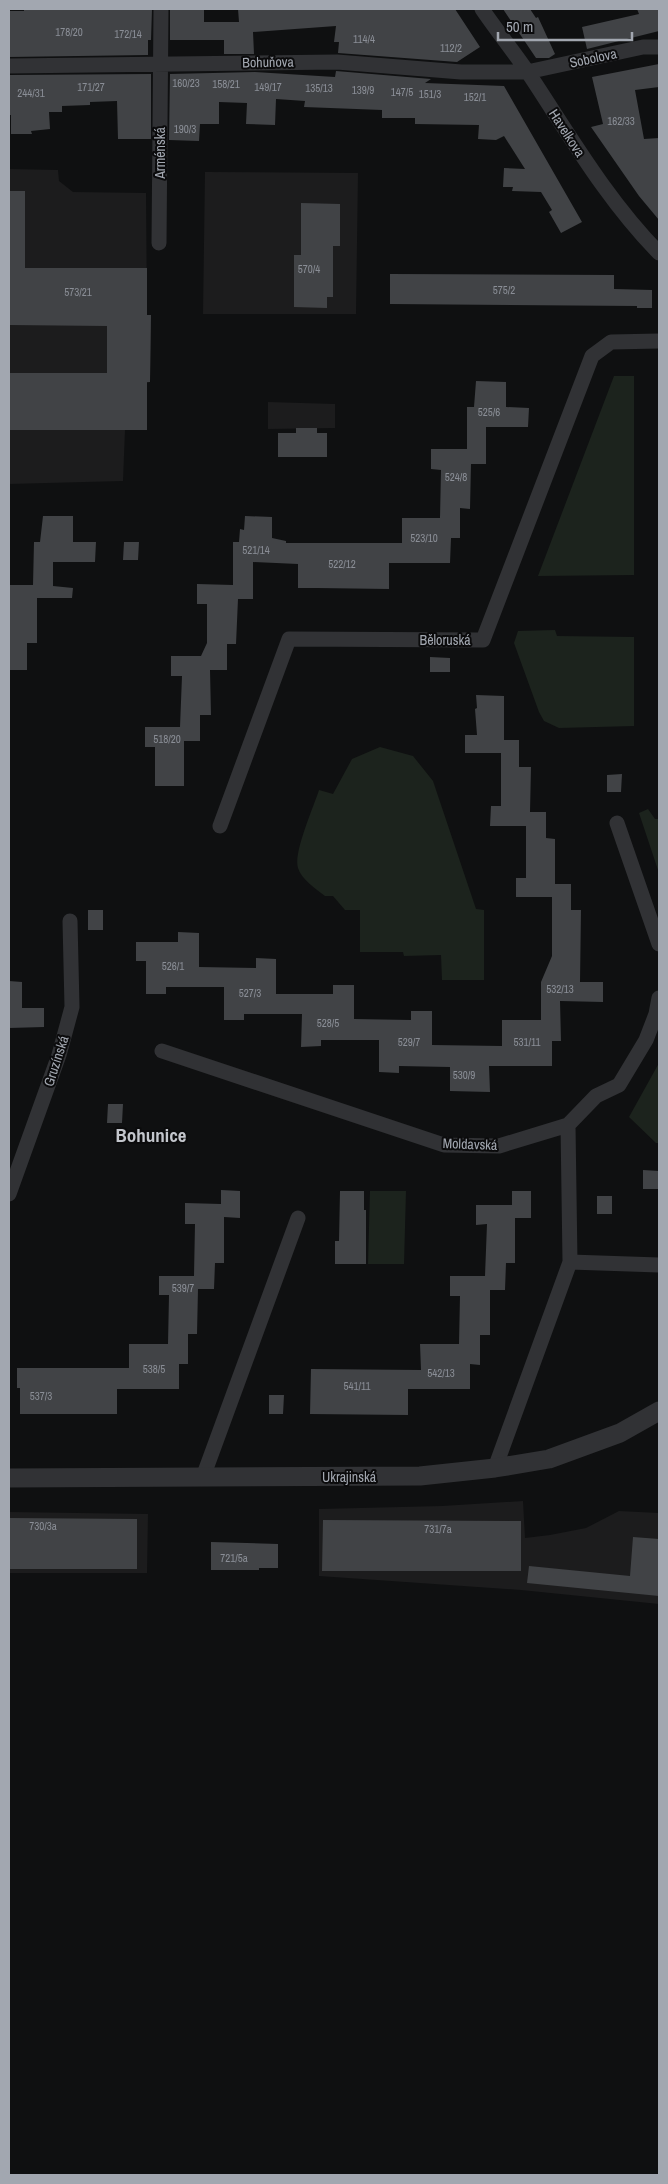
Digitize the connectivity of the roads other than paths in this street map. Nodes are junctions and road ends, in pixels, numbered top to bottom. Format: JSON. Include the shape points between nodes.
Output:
{"nodes":[{"id":1,"x":161,"y":9,"type":"edge"},
{"id":2,"x":482,"y":9,"type":"edge"},
{"id":3,"x":659,"y":47,"type":"edge"},
{"id":4,"x":161,"y":64,"type":"junction"},
{"id":5,"x":9,"y":66,"type":"edge"},
{"id":6,"x":527,"y":72,"type":"junction"},
{"id":7,"x":159,"y":242,"type":"dead end"},
{"id":8,"x":659,"y":253,"type":"edge"},
{"id":9,"x":659,"y":341,"type":"edge"},
{"id":10,"x":617,"y":823,"type":"dead end"},
{"id":11,"x":220,"y":826,"type":"dead end"},
{"id":12,"x":70,"y":921,"type":"dead end"},
{"id":13,"x":659,"y":944,"type":"edge"},
{"id":14,"x":659,"y":998,"type":"edge"},
{"id":15,"x":162,"y":1051,"type":"dead end"},
{"id":16,"x":568,"y":1125,"type":"junction"},
{"id":17,"x":9,"y":1194,"type":"edge"},
{"id":18,"x":298,"y":1218,"type":"dead end"},
{"id":19,"x":570,"y":1262,"type":"junction"},
{"id":20,"x":659,"y":1265,"type":"edge"},
{"id":21,"x":659,"y":1411,"type":"edge"},
{"id":22,"x":495,"y":1468,"type":"junction"},
{"id":23,"x":9,"y":1478,"type":"edge"},
{"id":24,"x":203,"y":1478,"type":"junction"}],
"edges":[{"from":1,"to":4,"type":"street","name":"Arménská"},
{"from":2,"to":6,"type":"street","name":"Havelkova"},
{"from":3,"to":6,"type":"street","name":"Sobolova","via":[[643,47]]},
{"from":4,"to":5,"type":"street","name":"Bohuňova"},
{"from":4,"to":6,"type":"street","name":"Bohuňova","via":[[337,62],[462,72]]},
{"from":4,"to":7,"type":"street","name":"Arménská"},
{"from":6,"to":8,"type":"street","name":"Havelkova","via":[[595,176]]},
{"from":9,"to":11,"type":"street","name":"Běloruská","via":[[611,342],[592,356],[483,640],[289,639]]},
{"from":10,"to":13,"type":"street"},
{"from":12,"to":17,"type":"street","name":"Gruzínská","via":[[72,1007],[59,1056]]},
{"from":14,"to":16,"type":"street","name":"Moldavská","via":[[646,1040],[619,1085],[596,1096]]},
{"from":15,"to":16,"type":"street","name":"Moldavská","via":[[444,1145],[499,1146]]},
{"from":16,"to":19,"type":"street"},
{"from":18,"to":24,"type":"street"},
{"from":19,"to":20,"type":"street"},
{"from":19,"to":22,"type":"street"},
{"from":21,"to":22,"type":"street","name":"Ukrajinská","via":[[620,1433],[549,1459]]},
{"from":22,"to":24,"type":"street","name":"Ukrajinská","via":[[420,1476]]},
{"from":23,"to":24,"type":"street","name":"Ukrajinská"}]}
